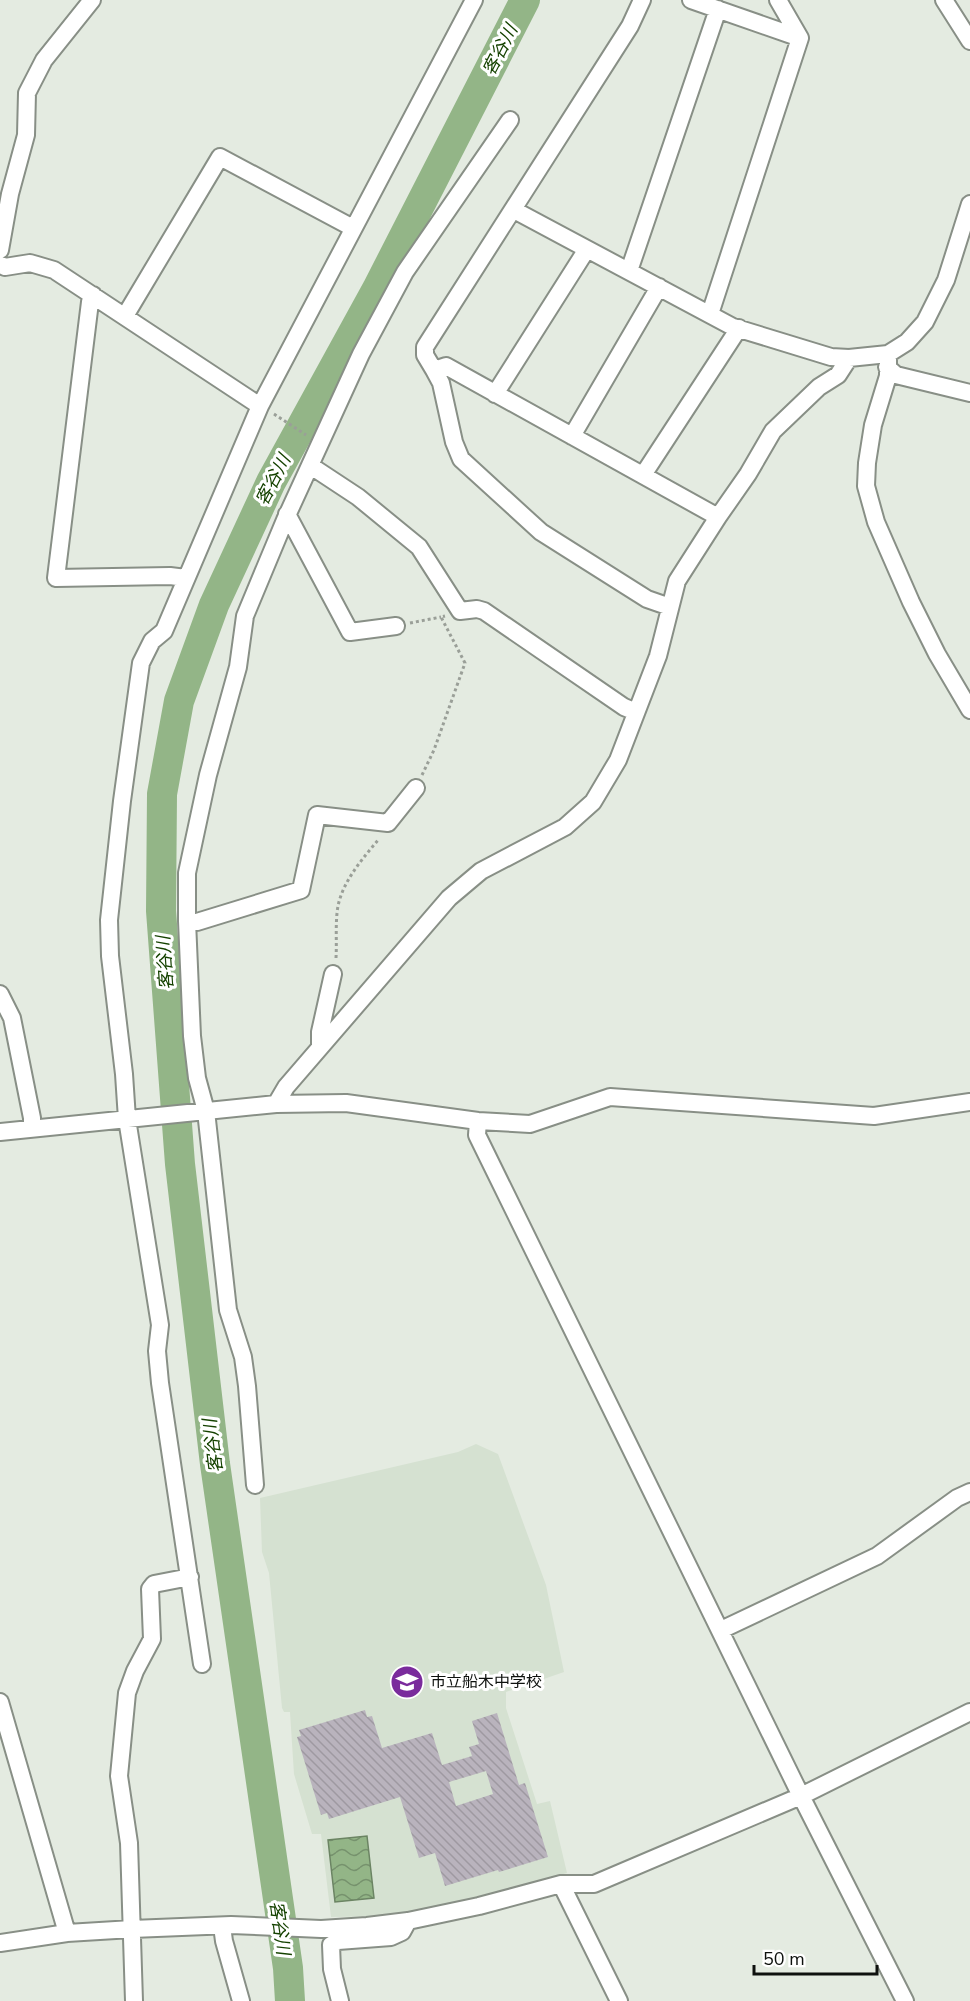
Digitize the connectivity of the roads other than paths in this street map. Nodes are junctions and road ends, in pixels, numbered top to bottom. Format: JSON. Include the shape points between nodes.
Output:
{"nodes":[{"id":1,"x":92,"y":0,"type":"edge"},
{"id":2,"x":474,"y":0,"type":"edge"},
{"id":3,"x":642,"y":0,"type":"edge"},
{"id":4,"x":691,"y":0,"type":"edge"},
{"id":5,"x":778,"y":0,"type":"edge"},
{"id":6,"x":944,"y":0,"type":"edge"},
{"id":7,"x":718,"y":9,"type":"junction"},
{"id":8,"x":800,"y":38,"type":"junction"},
{"id":9,"x":970,"y":41,"type":"edge"},
{"id":10,"x":510,"y":120,"type":"dead end"},
{"id":11,"x":970,"y":204,"type":"edge"},
{"id":12,"x":514,"y":210,"type":"junction"},
{"id":13,"x":353,"y":228,"type":"junction"},
{"id":14,"x":587,"y":249,"type":"junction"},
{"id":15,"x":0,"y":250,"type":"edge"},
{"id":16,"x":0,"y":265,"type":"edge"},
{"id":17,"x":629,"y":271,"type":"junction"},
{"id":18,"x":660,"y":287,"type":"junction"},
{"id":19,"x":93,"y":295,"type":"junction"},
{"id":20,"x":710,"y":314,"type":"junction"},
{"id":21,"x":125,"y":316,"type":"junction"},
{"id":22,"x":739,"y":328,"type":"junction"},
{"id":23,"x":849,"y":358,"type":"junction"},
{"id":24,"x":887,"y":360,"type":"junction"},
{"id":25,"x":434,"y":370,"type":"junction"},
{"id":26,"x":970,"y":393,"type":"edge"},
{"id":27,"x":495,"y":394,"type":"junction"},
{"id":28,"x":263,"y":408,"type":"junction"},
{"id":29,"x":572,"y":436,"type":"junction"},
{"id":30,"x":311,"y":466,"type":"junction"},
{"id":31,"x":643,"y":475,"type":"junction"},
{"id":32,"x":287,"y":514,"type":"junction"},
{"id":33,"x":717,"y":517,"type":"junction"},
{"id":34,"x":186,"y":578,"type":"junction"},
{"id":35,"x":670,"y":606,"type":"junction"},
{"id":36,"x":396,"y":626,"type":"road end"},
{"id":37,"x":970,"y":710,"type":"edge"},
{"id":38,"x":636,"y":712,"type":"junction"},
{"id":39,"x":416,"y":788,"type":"road end"},
{"id":40,"x":187,"y":921,"type":"junction"},
{"id":41,"x":333,"y":974,"type":"road end"},
{"id":42,"x":0,"y":994,"type":"edge"},
{"id":43,"x":320,"y":1047,"type":"junction"},
{"id":44,"x":970,"y":1102,"type":"edge"},
{"id":45,"x":276,"y":1104,"type":"junction"},
{"id":46,"x":202,"y":1112,"type":"junction"},
{"id":47,"x":130,"y":1119,"type":"junction"},
{"id":48,"x":478,"y":1121,"type":"junction"},
{"id":49,"x":32,"y":1128,"type":"junction"},
{"id":50,"x":0,"y":1132,"type":"edge"},
{"id":51,"x":255,"y":1485,"type":"dead end"},
{"id":52,"x":970,"y":1492,"type":"edge"},
{"id":53,"x":190,"y":1577,"type":"junction"},
{"id":54,"x":721,"y":1630,"type":"junction"},
{"id":55,"x":202,"y":1664,"type":"dead end"},
{"id":56,"x":0,"y":1702,"type":"edge"},
{"id":57,"x":970,"y":1712,"type":"edge"},
{"id":58,"x":801,"y":1796,"type":"junction"},
{"id":59,"x":561,"y":1884,"type":"junction"},
{"id":60,"x":408,"y":1921,"type":"junction"},
{"id":61,"x":226,"y":1925,"type":"junction"},
{"id":62,"x":132,"y":1929,"type":"junction"},
{"id":63,"x":68,"y":1933,"type":"junction"},
{"id":64,"x":0,"y":1943,"type":"edge"},
{"id":65,"x":134,"y":2001,"type":"edge"},
{"id":66,"x":241,"y":2001,"type":"edge"},
{"id":67,"x":340,"y":2001,"type":"edge"},
{"id":68,"x":619,"y":2001,"type":"edge"},
{"id":69,"x":905,"y":2001,"type":"edge"}],
"edges":[{"from":1,"to":15,"type":"street","via":[[44,60],[27,93],[26,135]]},
{"from":2,"to":13,"type":"street"},
{"from":3,"to":12,"type":"street","via":[[630,26]]},
{"from":4,"to":7,"type":"street"},
{"from":5,"to":8,"type":"street"},
{"from":6,"to":9,"type":"street"},
{"from":7,"to":8,"type":"street"},
{"from":7,"to":17,"type":"street"},
{"from":8,"to":20,"type":"street"},
{"from":10,"to":30,"type":"street","via":[[405,273],[361,354]]},
{"from":11,"to":24,"type":"street","via":[[946,280],[925,322]]},
{"from":12,"to":14,"type":"street"},
{"from":12,"to":25,"type":"street","via":[[424,347]]},
{"from":13,"to":21,"type":"street","via":[[220,157]]},
{"from":13,"to":28,"type":"street"},
{"from":14,"to":17,"type":"street"},
{"from":14,"to":27,"type":"street"},
{"from":16,"to":19,"type":"street","via":[[30,263],[54,270]]},
{"from":17,"to":18,"type":"street"},
{"from":18,"to":20,"type":"street"},
{"from":18,"to":29,"type":"street"},
{"from":19,"to":21,"type":"street"},
{"from":19,"to":34,"type":"street","via":[[56,578]]},
{"from":20,"to":22,"type":"street"},
{"from":21,"to":28,"type":"street"},
{"from":22,"to":23,"type":"street","via":[[831,357]]},
{"from":22,"to":31,"type":"street"},
{"from":23,"to":24,"type":"street"},
{"from":23,"to":33,"type":"street","via":[[838,375],[819,387],[773,431]]},
{"from":24,"to":26,"type":"street","via":[[896,375]]},
{"from":24,"to":37,"type":"street","via":[[888,376],[873,425],[866,486],[876,522],[910,602]]},
{"from":25,"to":27,"type":"street","via":[[446,366]]},
{"from":25,"to":35,"type":"street","via":[[461,459],[541,532],[647,599]]},
{"from":27,"to":29,"type":"street"},
{"from":28,"to":34,"type":"street"},
{"from":29,"to":31,"type":"street"},
{"from":30,"to":32,"type":"street"},
{"from":30,"to":38,"type":"street","via":[[358,497],[419,547],[460,611],[484,611]]},
{"from":31,"to":33,"type":"street"},
{"from":32,"to":36,"type":"street","via":[[350,632]]},
{"from":32,"to":40,"type":"street","via":[[245,616],[238,667],[208,775],[188,873]]},
{"from":33,"to":35,"type":"street","via":[[677,581]]},
{"from":34,"to":47,"type":"street","via":[[164,631],[152,641],[141,663],[109,920]]},
{"from":35,"to":38,"type":"street","via":[[658,656]]},
{"from":38,"to":43,"type":"street","via":[[618,760],[593,802],[565,827],[481,871],[449,898]]},
{"from":39,"to":40,"type":"street","via":[[387,823],[317,815],[301,890],[197,922]]},
{"from":40,"to":46,"type":"street","via":[[192,1036]]},
{"from":41,"to":43,"type":"street"},
{"from":42,"to":49,"type":"street","via":[[12,1018]]},
{"from":43,"to":45,"type":"street"},
{"from":44,"to":48,"type":"street","via":[[874,1116],[610,1097],[530,1124]]},
{"from":45,"to":46,"type":"street"},
{"from":45,"to":48,"type":"street","via":[[346,1102]]},
{"from":46,"to":47,"type":"street"},
{"from":46,"to":51,"type":"street","via":[[228,1310],[243,1356]]},
{"from":47,"to":49,"type":"street"},
{"from":47,"to":53,"type":"street","via":[[159,1325],[160,1383]]},
{"from":48,"to":54,"type":"street","via":[[477,1135]]},
{"from":49,"to":50,"type":"street"},
{"from":52,"to":54,"type":"street","via":[[877,1556]]},
{"from":53,"to":55,"type":"street"},
{"from":53,"to":62,"type":"street","via":[[154,1584],[150,1589],[152,1639],[127,1693],[119,1776],[129,1843]]},
{"from":54,"to":58,"type":"street"},
{"from":56,"to":63,"type":"street"},
{"from":57,"to":58,"type":"street"},
{"from":58,"to":59,"type":"street","via":[[594,1884]]},
{"from":58,"to":69,"type":"street"},
{"from":59,"to":60,"type":"street"},
{"from":59,"to":68,"type":"street"},
{"from":60,"to":61,"type":"street","via":[[321,1929]]},
{"from":60,"to":67,"type":"street","via":[[402,1932],[391,1937],[338,1941],[331,1945]]},
{"from":61,"to":62,"type":"street"},
{"from":61,"to":66,"type":"street","via":[[224,1941]]},
{"from":62,"to":63,"type":"street"},
{"from":62,"to":65,"type":"street"},
{"from":63,"to":64,"type":"street"}]}
